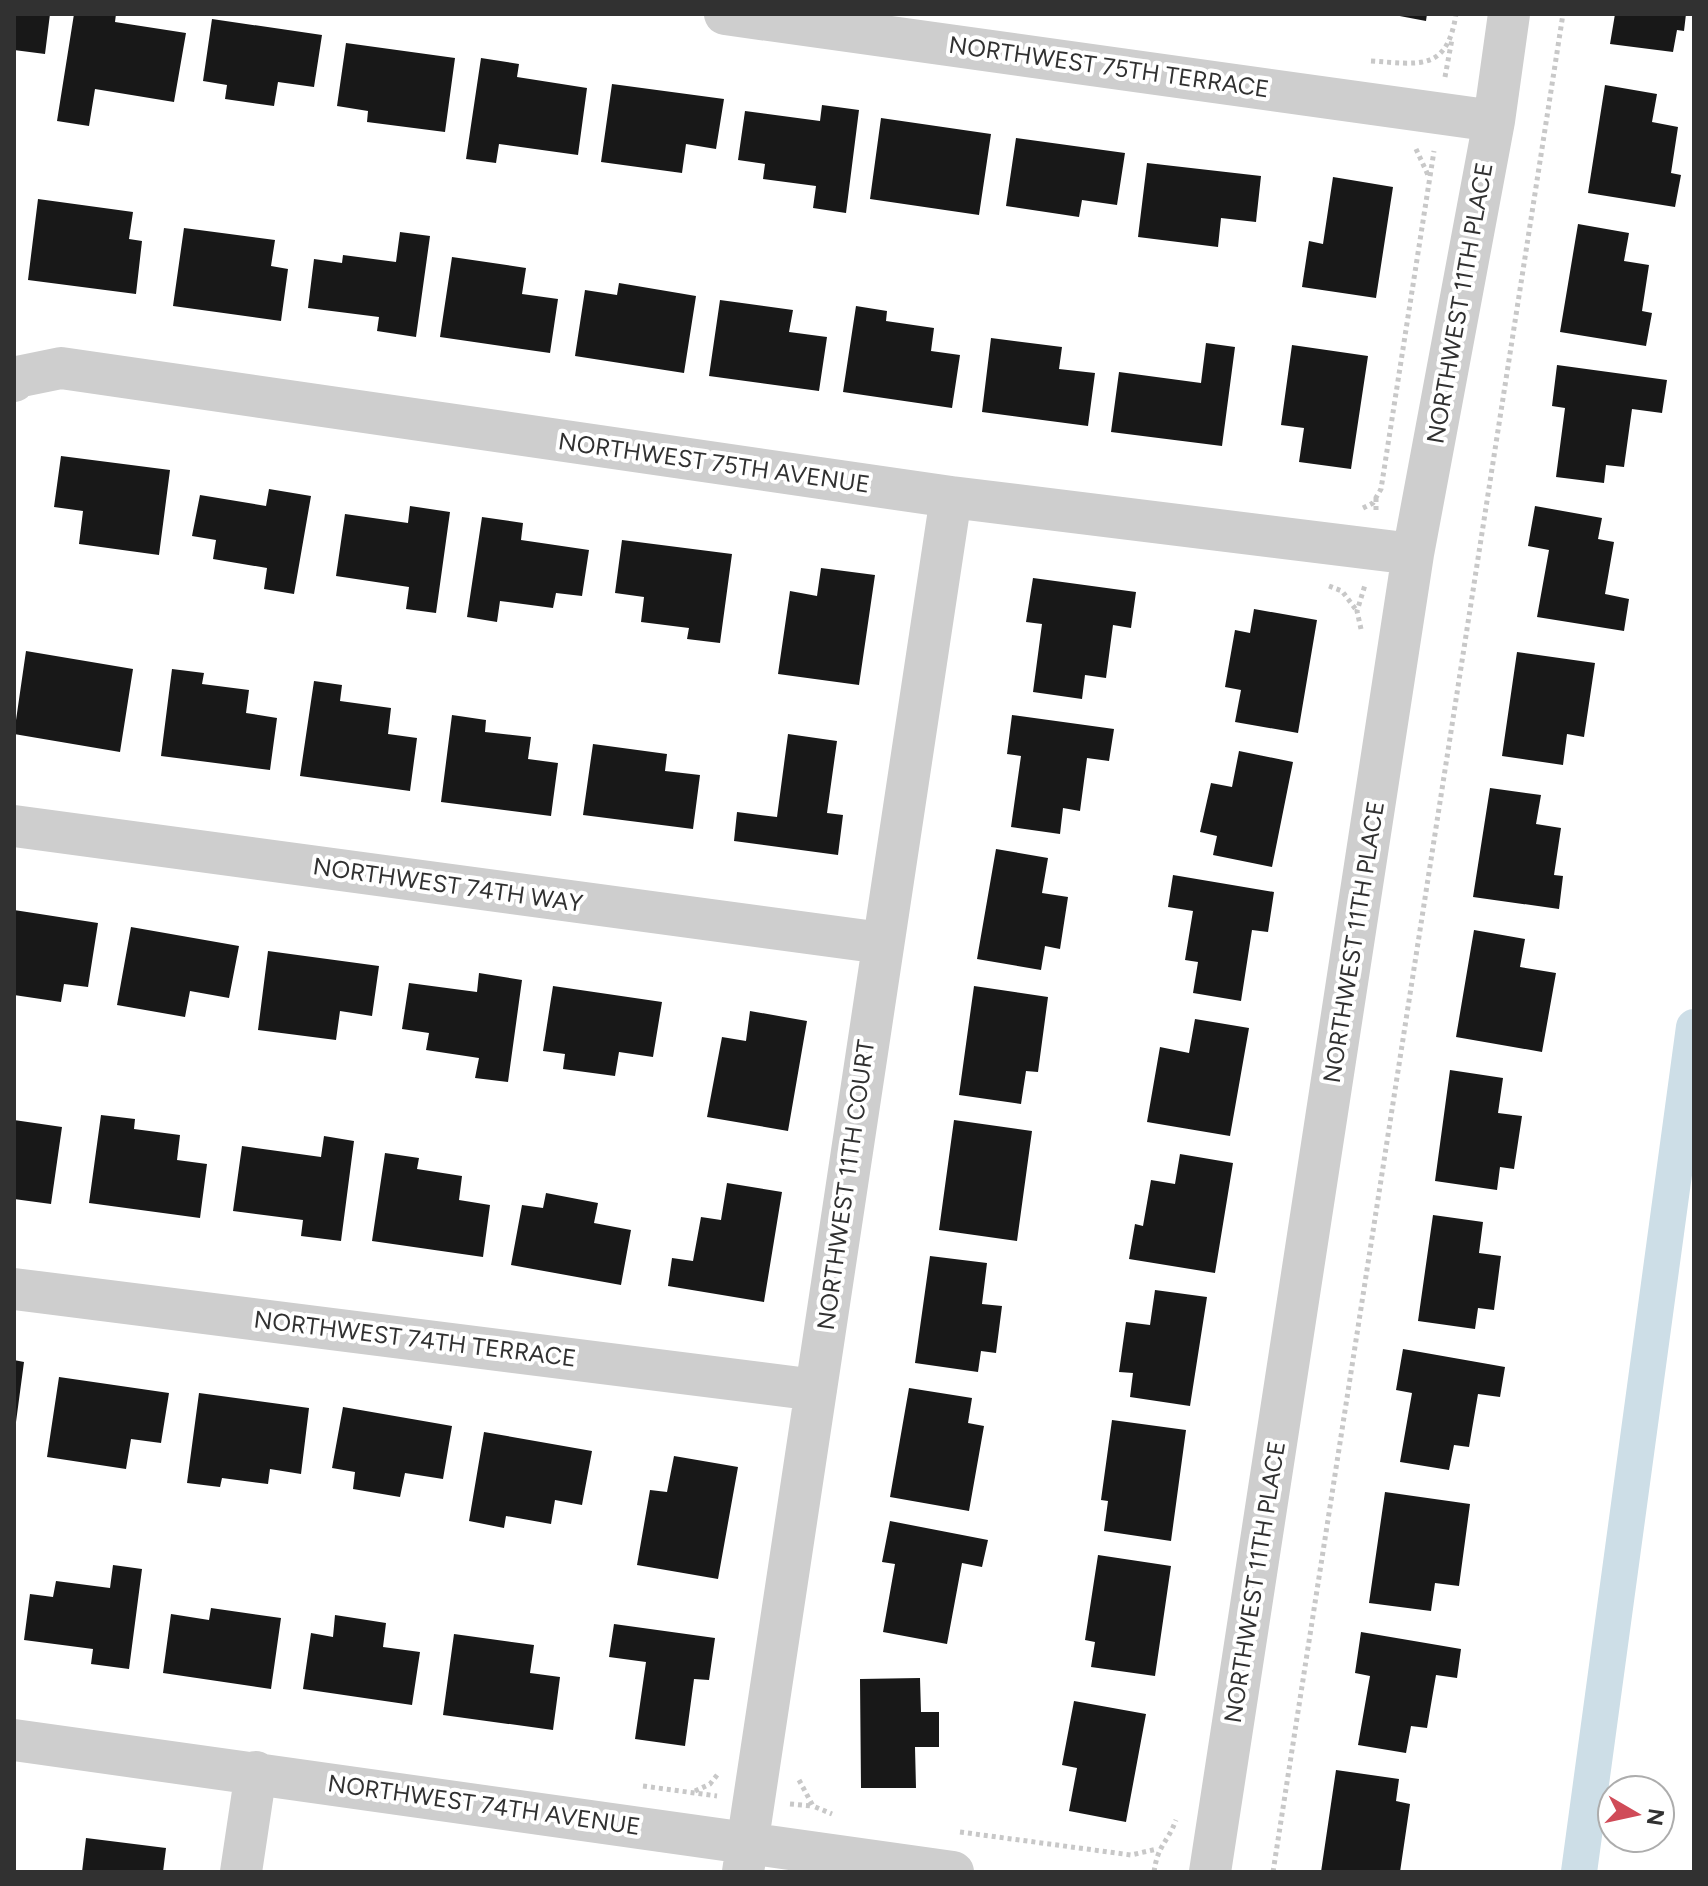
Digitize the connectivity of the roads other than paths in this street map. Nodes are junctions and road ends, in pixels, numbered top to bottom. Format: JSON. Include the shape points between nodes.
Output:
{"nodes":[{"id":1,"x":725,"y":14,"type":"edge"},
{"id":2,"x":1509,"y":14,"type":"edge"},
{"id":3,"x":1494,"y":121,"type":"junction"},
{"id":4,"x":16,"y":379,"type":"edge"},
{"id":5,"x":951,"y":497,"type":"junction"},
{"id":6,"x":1413,"y":554,"type":"junction"},
{"id":7,"x":14,"y":826,"type":"edge"},
{"id":8,"x":882,"y":943,"type":"junction"},
{"id":9,"x":14,"y":1289,"type":"edge"},
{"id":10,"x":816,"y":1390,"type":"junction"},
{"id":11,"x":14,"y":1740,"type":"edge"},
{"id":12,"x":256,"y":1772,"type":"junction"},
{"id":13,"x":745,"y":1858,"type":"edge"},
{"id":14,"x":241,"y":1872,"type":"edge"},
{"id":15,"x":953,"y":1872,"type":"edge"},
{"id":16,"x":1210,"y":1872,"type":"edge"}],
"edges":[{"from":1,"to":3,"type":"street","name":"NORTHWEST 75TH TERRACE"},
{"from":2,"to":3,"type":"street","name":"NORTHWEST 11TH PLACE"},
{"from":3,"to":6,"type":"street","name":"NORTHWEST 11TH PLACE"},
{"from":4,"to":5,"type":"street","name":"NORTHWEST 75TH AVENUE","via":[[61,368]]},
{"from":5,"to":6,"type":"street","name":"NORTHWEST 75TH AVENUE"},
{"from":5,"to":8,"type":"street","name":"NORTHWEST 11TH COURT"},
{"from":6,"to":16,"type":"street","name":"NORTHWEST 11TH PLACE"},
{"from":7,"to":8,"type":"street","name":"NORTHWEST 74TH WAY"},
{"from":8,"to":10,"type":"street","name":"NORTHWEST 11TH COURT"},
{"from":9,"to":10,"type":"street","name":"NORTHWEST 74TH TERRACE"},
{"from":10,"to":13,"type":"street","name":"NORTHWEST 11TH COURT"},
{"from":11,"to":12,"type":"street","name":"NORTHWEST 74TH AVENUE"},
{"from":12,"to":13,"type":"street","name":"NORTHWEST 74TH AVENUE"},
{"from":12,"to":14,"type":"street"},
{"from":13,"to":15,"type":"street","name":"NORTHWEST 74TH AVENUE"}]}
